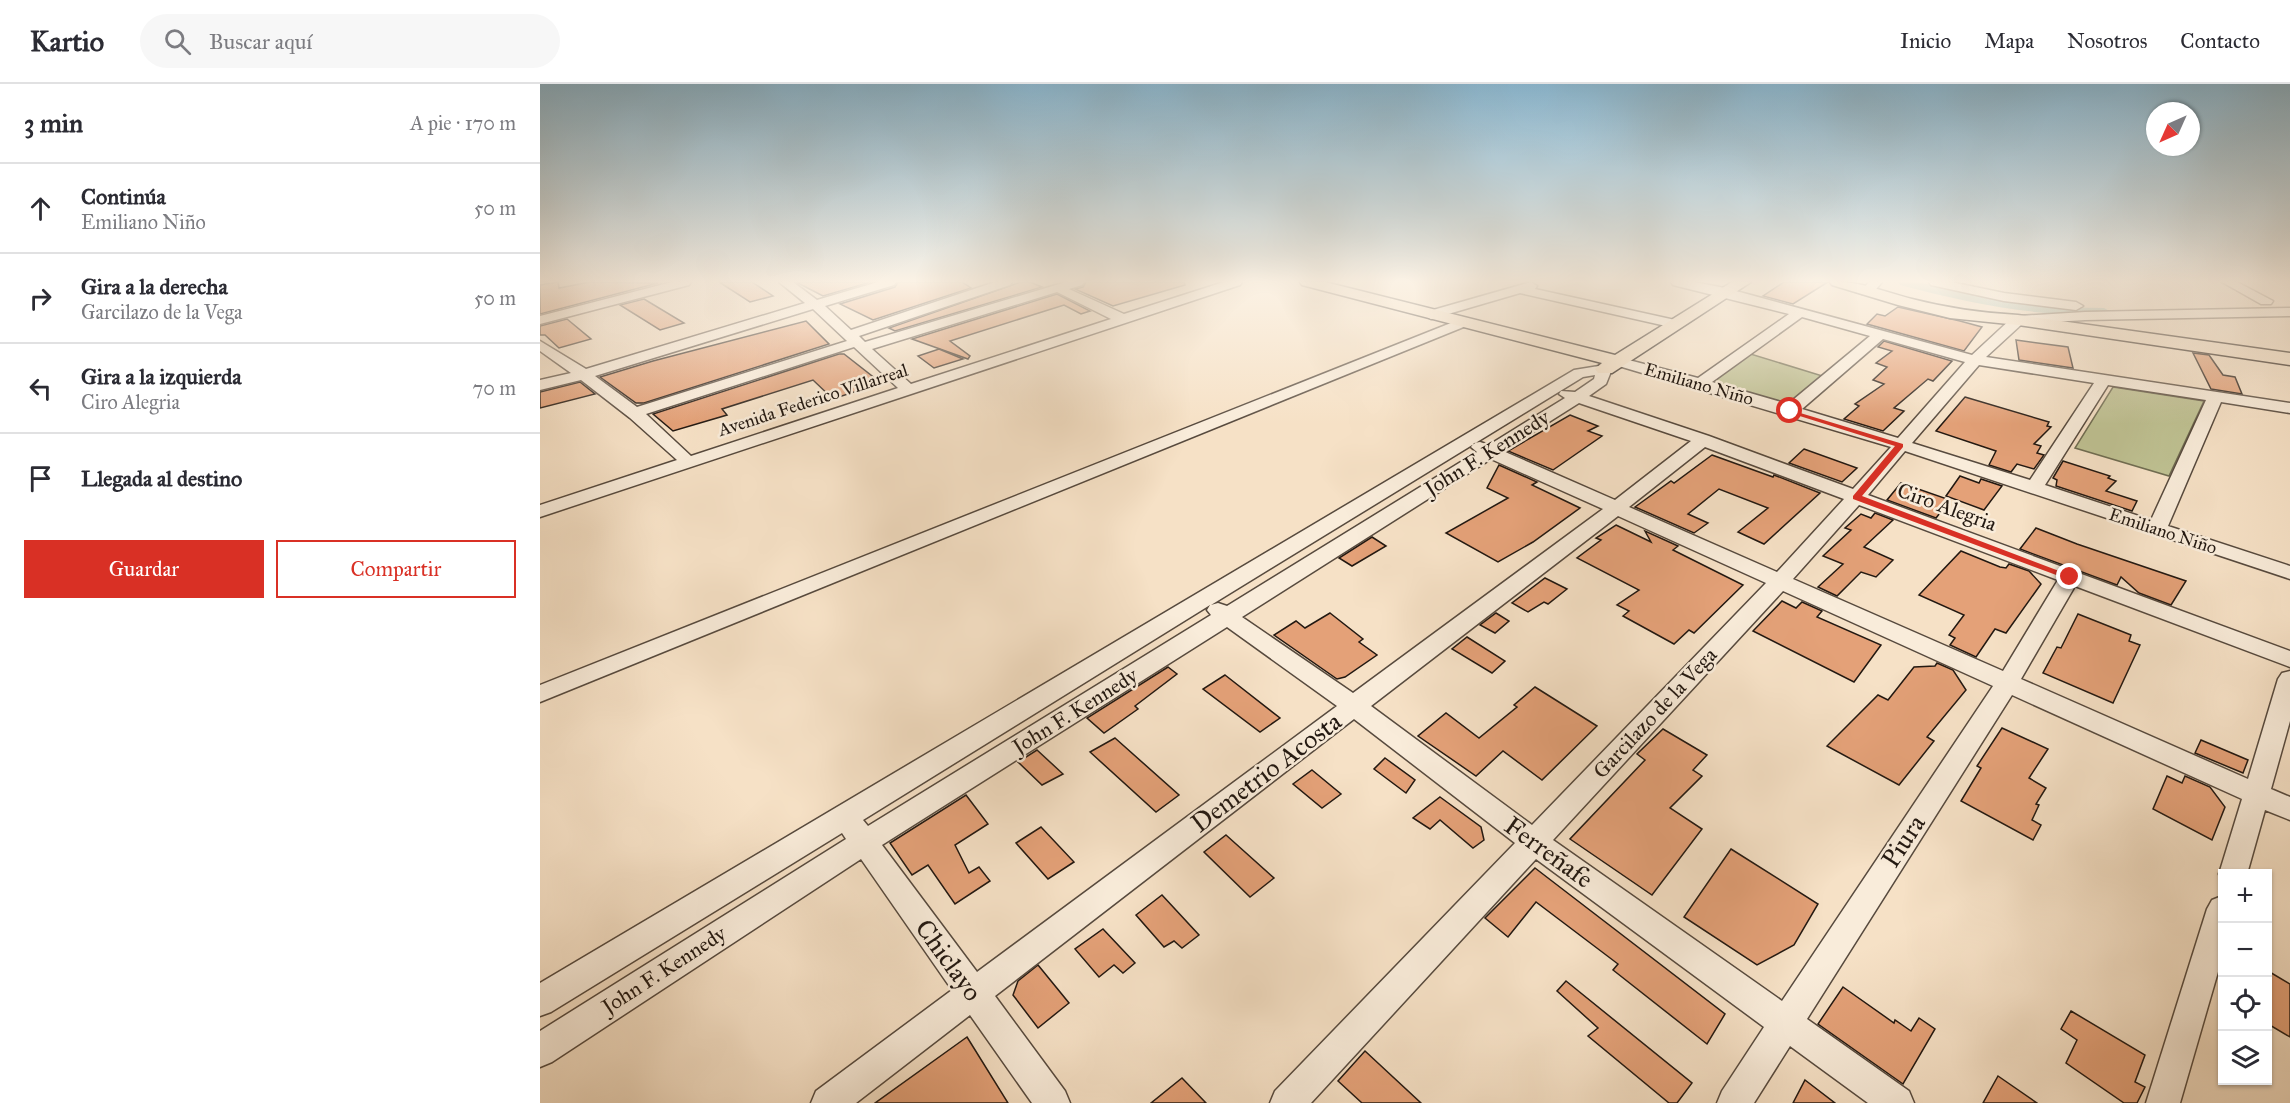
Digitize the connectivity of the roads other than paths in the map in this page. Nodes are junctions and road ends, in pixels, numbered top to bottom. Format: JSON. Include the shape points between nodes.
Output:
{"nodes":[{"id":1,"x":734,"y":330,"type":"edge"},
{"id":2,"x":843,"y":330,"type":"edge"},
{"id":3,"x":882,"y":330,"type":"edge"},
{"id":4,"x":900,"y":330,"type":"edge"},
{"id":5,"x":1081,"y":330,"type":"edge"},
{"id":6,"x":1445,"y":330,"type":"edge"},
{"id":7,"x":1484,"y":330,"type":"edge"},
{"id":8,"x":1666,"y":330,"type":"edge"},
{"id":9,"x":1776,"y":330,"type":"edge"},
{"id":10,"x":1857,"y":330,"type":"edge"},
{"id":11,"x":2008,"y":330,"type":"edge"},
{"id":12,"x":2085,"y":330,"type":"edge"},
{"id":13,"x":1880,"y":336,"type":"junction"},
{"id":14,"x":856,"y":341,"type":"junction"},
{"id":15,"x":540,"y":345,"type":"edge"},
{"id":16,"x":2290,"y":359,"type":"edge"},
{"id":17,"x":1975,"y":360,"type":"junction"},
{"id":18,"x":1611,"y":365,"type":"junction"},
{"id":19,"x":585,"y":374,"type":"junction"},
{"id":20,"x":2104,"y":379,"type":"junction"},
{"id":21,"x":1701,"y":383,"type":"junction"},
{"id":22,"x":540,"y":385,"type":"edge"},
{"id":23,"x":905,"y":387,"type":"junction"},
{"id":24,"x":1552,"y":389,"type":"junction"},
{"id":25,"x":2214,"y":397,"type":"junction"},
{"id":26,"x":1576,"y":398,"type":"junction"},
{"id":27,"x":2290,"y":408,"type":"edge"},
{"id":28,"x":1790,"y":411,"type":"junction"},
{"id":29,"x":633,"y":412,"type":"junction"},
{"id":30,"x":1703,"y":440,"type":"junction"},
{"id":31,"x":1465,"y":441,"type":"junction"},
{"id":32,"x":1900,"y":445,"type":"junction"},
{"id":33,"x":1489,"y":452,"type":"junction"},
{"id":34,"x":685,"y":459,"type":"junction"},
{"id":35,"x":2034,"y":488,"type":"junction"},
{"id":36,"x":1856,"y":497,"type":"junction"},
{"id":37,"x":540,"y":501,"type":"edge"},
{"id":38,"x":1616,"y":508,"type":"junction"},
{"id":39,"x":540,"y":511,"type":"edge"},
{"id":40,"x":2157,"y":529,"type":"junction"},
{"id":41,"x":2290,"y":573,"type":"edge"},
{"id":42,"x":2070,"y":577,"type":"junction"},
{"id":43,"x":1780,"y":581,"type":"junction"},
{"id":44,"x":1203,"y":599,"type":"junction"},
{"id":45,"x":1227,"y":616,"type":"junction"},
{"id":46,"x":2290,"y":659,"type":"edge"},
{"id":47,"x":2290,"y":679,"type":"edge"},
{"id":48,"x":2007,"y":683,"type":"junction"},
{"id":49,"x":540,"y":694,"type":"edge"},
{"id":50,"x":1354,"y":706,"type":"junction"},
{"id":51,"x":2257,"y":795,"type":"junction"},
{"id":52,"x":2290,"y":809,"type":"edge"},
{"id":53,"x":845,"y":816,"type":"junction"},
{"id":54,"x":865,"y":842,"type":"junction"},
{"id":55,"x":1534,"y":842,"type":"junction"},
{"id":56,"x":2234,"y":869,"type":"edge"},
{"id":57,"x":2219,"y":923,"type":"edge"},
{"id":58,"x":972,"y":992,"type":"junction"},
{"id":59,"x":540,"y":1001,"type":"edge"},
{"id":60,"x":1785,"y":1022,"type":"junction"},
{"id":61,"x":540,"y":1050,"type":"edge"},
{"id":62,"x":828,"y":1103,"type":"edge"},
{"id":63,"x":1053,"y":1103,"type":"edge"},
{"id":64,"x":1287,"y":1103,"type":"edge"},
{"id":65,"x":1734,"y":1103,"type":"edge"},
{"id":66,"x":1897,"y":1103,"type":"edge"},
{"id":67,"x":2163,"y":1103,"type":"edge"}],
"edges":[{"from":1,"to":19,"type":"street"},
{"from":2,"to":14,"type":"street"},
{"from":3,"to":14,"type":"street"},
{"from":4,"to":14,"type":"street"},
{"from":5,"to":23,"type":"street","name":"Avenida Federico Villarreal"},
{"from":6,"to":49,"type":"street"},
{"from":7,"to":18,"type":"main road","name":"Emiliano Niño"},
{"from":8,"to":18,"type":"main road","name":"John F. Kennedy"},
{"from":9,"to":21,"type":"street"},
{"from":10,"to":13,"type":"street"},
{"from":11,"to":17,"type":"street","name":"Garcilazo de la Vega"},
{"from":12,"to":16,"type":"main road"},
{"from":13,"to":17,"type":"street"},
{"from":13,"to":28,"type":"street"},
{"from":14,"to":23,"type":"street"},
{"from":14,"to":29,"type":"street"},
{"from":15,"to":19,"type":"street"},
{"from":17,"to":20,"type":"street"},
{"from":17,"to":32,"type":"street","name":"Garcilazo de la Vega"},
{"from":18,"to":21,"type":"street","name":"Emiliano Niño"},
{"from":18,"to":24,"type":"street","name":"John F. Kennedy","via":[[1579,373]]},
{"from":18,"to":26,"type":"street","name":"John F. Kennedy","via":[[1601,381]]},
{"from":19,"to":22,"type":"street"},
{"from":19,"to":29,"type":"street"},
{"from":20,"to":25,"type":"street"},
{"from":20,"to":35,"type":"street"},
{"from":21,"to":28,"type":"street","name":"Emiliano Niño"},
{"from":23,"to":34,"type":"street","name":"Avenida Federico Villarreal"},
{"from":24,"to":26,"type":"street","name":"Ciro Alegria"},
{"from":24,"to":31,"type":"street","name":"John F. Kennedy"},
{"from":25,"to":27,"type":"street"},
{"from":25,"to":40,"type":"street"},
{"from":26,"to":30,"type":"street","name":"Ciro Alegria"},
{"from":26,"to":33,"type":"street","name":"John F. Kennedy"},
{"from":28,"to":32,"type":"street","name":"Emiliano Niño"},
{"from":29,"to":34,"type":"street"},
{"from":30,"to":36,"type":"street","name":"Ciro Alegria"},
{"from":30,"to":38,"type":"street","name":"Demetrio Acosta"},
{"from":31,"to":33,"type":"street"},
{"from":31,"to":44,"type":"street","name":"John F. Kennedy"},
{"from":32,"to":35,"type":"street","name":"Emiliano Niño"},
{"from":32,"to":36,"type":"street","name":"Garcilazo de la Vega"},
{"from":33,"to":38,"type":"street"},
{"from":33,"to":45,"type":"street","name":"John F. Kennedy"},
{"from":34,"to":37,"type":"street","name":"Avenida Federico Villarreal"},
{"from":34,"to":39,"type":"street","name":"Avenida Federico Villarreal"},
{"from":35,"to":40,"type":"street","name":"Emiliano Niño"},
{"from":36,"to":42,"type":"street","name":"Ciro Alegria"},
{"from":36,"to":43,"type":"street","name":"Garcilazo de la Vega"},
{"from":38,"to":43,"type":"street"},
{"from":38,"to":50,"type":"street","name":"Demetrio Acosta"},
{"from":40,"to":41,"type":"street","name":"Emiliano Niño"},
{"from":42,"to":46,"type":"street","name":"Ciro Alegria"},
{"from":42,"to":48,"type":"street","name":"Piura"},
{"from":43,"to":48,"type":"street"},
{"from":43,"to":55,"type":"street","name":"Garcilazo de la Vega"},
{"from":44,"to":45,"type":"street","name":"Ferreñafe"},
{"from":44,"to":53,"type":"street","name":"John F. Kennedy"},
{"from":45,"to":50,"type":"street","name":"Ferreñafe"},
{"from":45,"to":54,"type":"street","name":"John F. Kennedy"},
{"from":47,"to":51,"type":"street"},
{"from":48,"to":51,"type":"street"},
{"from":48,"to":60,"type":"street","name":"Piura"},
{"from":50,"to":55,"type":"street","name":"Ferreñafe"},
{"from":50,"to":58,"type":"street","name":"Demetrio Acosta"},
{"from":51,"to":52,"type":"street"},
{"from":51,"to":56,"type":"street"},
{"from":53,"to":54,"type":"street","name":"Chiclayo"},
{"from":53,"to":59,"type":"street","name":"John F. Kennedy"},
{"from":54,"to":58,"type":"street","name":"Chiclayo"},
{"from":54,"to":61,"type":"street","name":"John F. Kennedy"},
{"from":55,"to":60,"type":"street","name":"Ferreñafe"},
{"from":55,"to":64,"type":"street","name":"Garcilazo de la Vega"},
{"from":57,"to":67,"type":"street"},
{"from":58,"to":62,"type":"street","name":"Demetrio Acosta"},
{"from":58,"to":63,"type":"street","name":"Chiclayo"},
{"from":60,"to":65,"type":"street","name":"Piura"},
{"from":60,"to":66,"type":"street","name":"Ferreñafe"}]}
